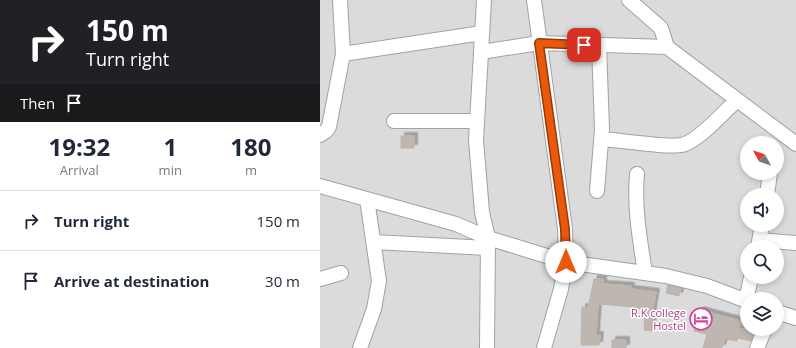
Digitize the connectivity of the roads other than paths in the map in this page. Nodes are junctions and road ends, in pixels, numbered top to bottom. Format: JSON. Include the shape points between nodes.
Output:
{"nodes":[{"id":1,"x":340,"y":0,"type":"edge"},
{"id":2,"x":484,"y":0,"type":"edge"},
{"id":3,"x":534,"y":0,"type":"edge"},
{"id":4,"x":629,"y":0,"type":"edge"},
{"id":5,"x":482,"y":33,"type":"junction"},
{"id":6,"x":539,"y":43,"type":"junction"},
{"id":7,"x":599,"y":45,"type":"junction"},
{"id":8,"x":667,"y":48,"type":"junction"},
{"id":9,"x":481,"y":52,"type":"junction"},
{"id":10,"x":343,"y":54,"type":"junction"},
{"id":11,"x":737,"y":100,"type":"junction"},
{"id":12,"x":394,"y":121,"type":"dead end"},
{"id":13,"x":477,"y":121,"type":"junction"},
{"id":14,"x":775,"y":129,"type":"junction"},
{"id":15,"x":320,"y":135,"type":"edge"},
{"id":16,"x":774,"y":136,"type":"edge"},
{"id":17,"x":602,"y":139,"type":"junction"},
{"id":18,"x":796,"y":144,"type":"edge"},
{"id":19,"x":637,"y":174,"type":"dead end"},
{"id":20,"x":320,"y":185,"type":"edge"},
{"id":21,"x":597,"y":191,"type":"dead end"},
{"id":22,"x":367,"y":199,"type":"junction"},
{"id":23,"x":374,"y":242,"type":"junction"},
{"id":24,"x":488,"y":243,"type":"junction"},
{"id":25,"x":784,"y":243,"type":"edge"},
{"id":26,"x":796,"y":243,"type":"edge"},
{"id":27,"x":566,"y":262,"type":"junction"},
{"id":28,"x":341,"y":273,"type":"dead end"},
{"id":29,"x":645,"y":273,"type":"junction"},
{"id":30,"x":320,"y":280,"type":"edge"},
{"id":31,"x":740,"y":299,"type":"edge"},
{"id":32,"x":784,"y":314,"type":"edge"},
{"id":33,"x":796,"y":318,"type":"edge"},
{"id":34,"x":762,"y":336,"type":"edge"},
{"id":35,"x":360,"y":348,"type":"edge"},
{"id":36,"x":487,"y":348,"type":"edge"},
{"id":37,"x":544,"y":348,"type":"edge"},
{"id":38,"x":758,"y":348,"type":"edge"}],
"edges":[{"from":1,"to":10,"type":"street"},
{"from":2,"to":5,"type":"street"},
{"from":3,"to":6,"type":"street"},
{"from":4,"to":8,"type":"street","via":[[661,28]]},
{"from":5,"to":9,"type":"street"},
{"from":5,"to":10,"type":"street"},
{"from":6,"to":7,"type":"street"},
{"from":6,"to":9,"type":"street"},
{"from":6,"to":27,"type":"street","via":[[565,229]]},
{"from":7,"to":8,"type":"street"},
{"from":7,"to":17,"type":"street"},
{"from":8,"to":11,"type":"street"},
{"from":9,"to":13,"type":"street"},
{"from":10,"to":15,"type":"street","via":[[329,127]]},
{"from":11,"to":14,"type":"street"},
{"from":11,"to":17,"type":"street","via":[[684,145]]},
{"from":12,"to":13,"type":"street"},
{"from":13,"to":24,"type":"street","via":[[476,140],[482,212]]},
{"from":14,"to":16,"type":"street"},
{"from":14,"to":18,"type":"street"},
{"from":17,"to":21,"type":"street"},
{"from":19,"to":29,"type":"street","via":[[637,222]]},
{"from":20,"to":22,"type":"street"},
{"from":22,"to":23,"type":"street"},
{"from":22,"to":24,"type":"street","via":[[456,224]]},
{"from":23,"to":24,"type":"street"},
{"from":23,"to":35,"type":"street","via":[[379,281],[374,310]]},
{"from":24,"to":27,"type":"street"},
{"from":24,"to":36,"type":"street"},
{"from":25,"to":26,"type":"street"},
{"from":27,"to":29,"type":"street"},
{"from":27,"to":37,"type":"street"},
{"from":28,"to":30,"type":"street"},
{"from":29,"to":31,"type":"street","via":[[707,286]]},
{"from":32,"to":33,"type":"street"},
{"from":34,"to":38,"type":"street"}]}
